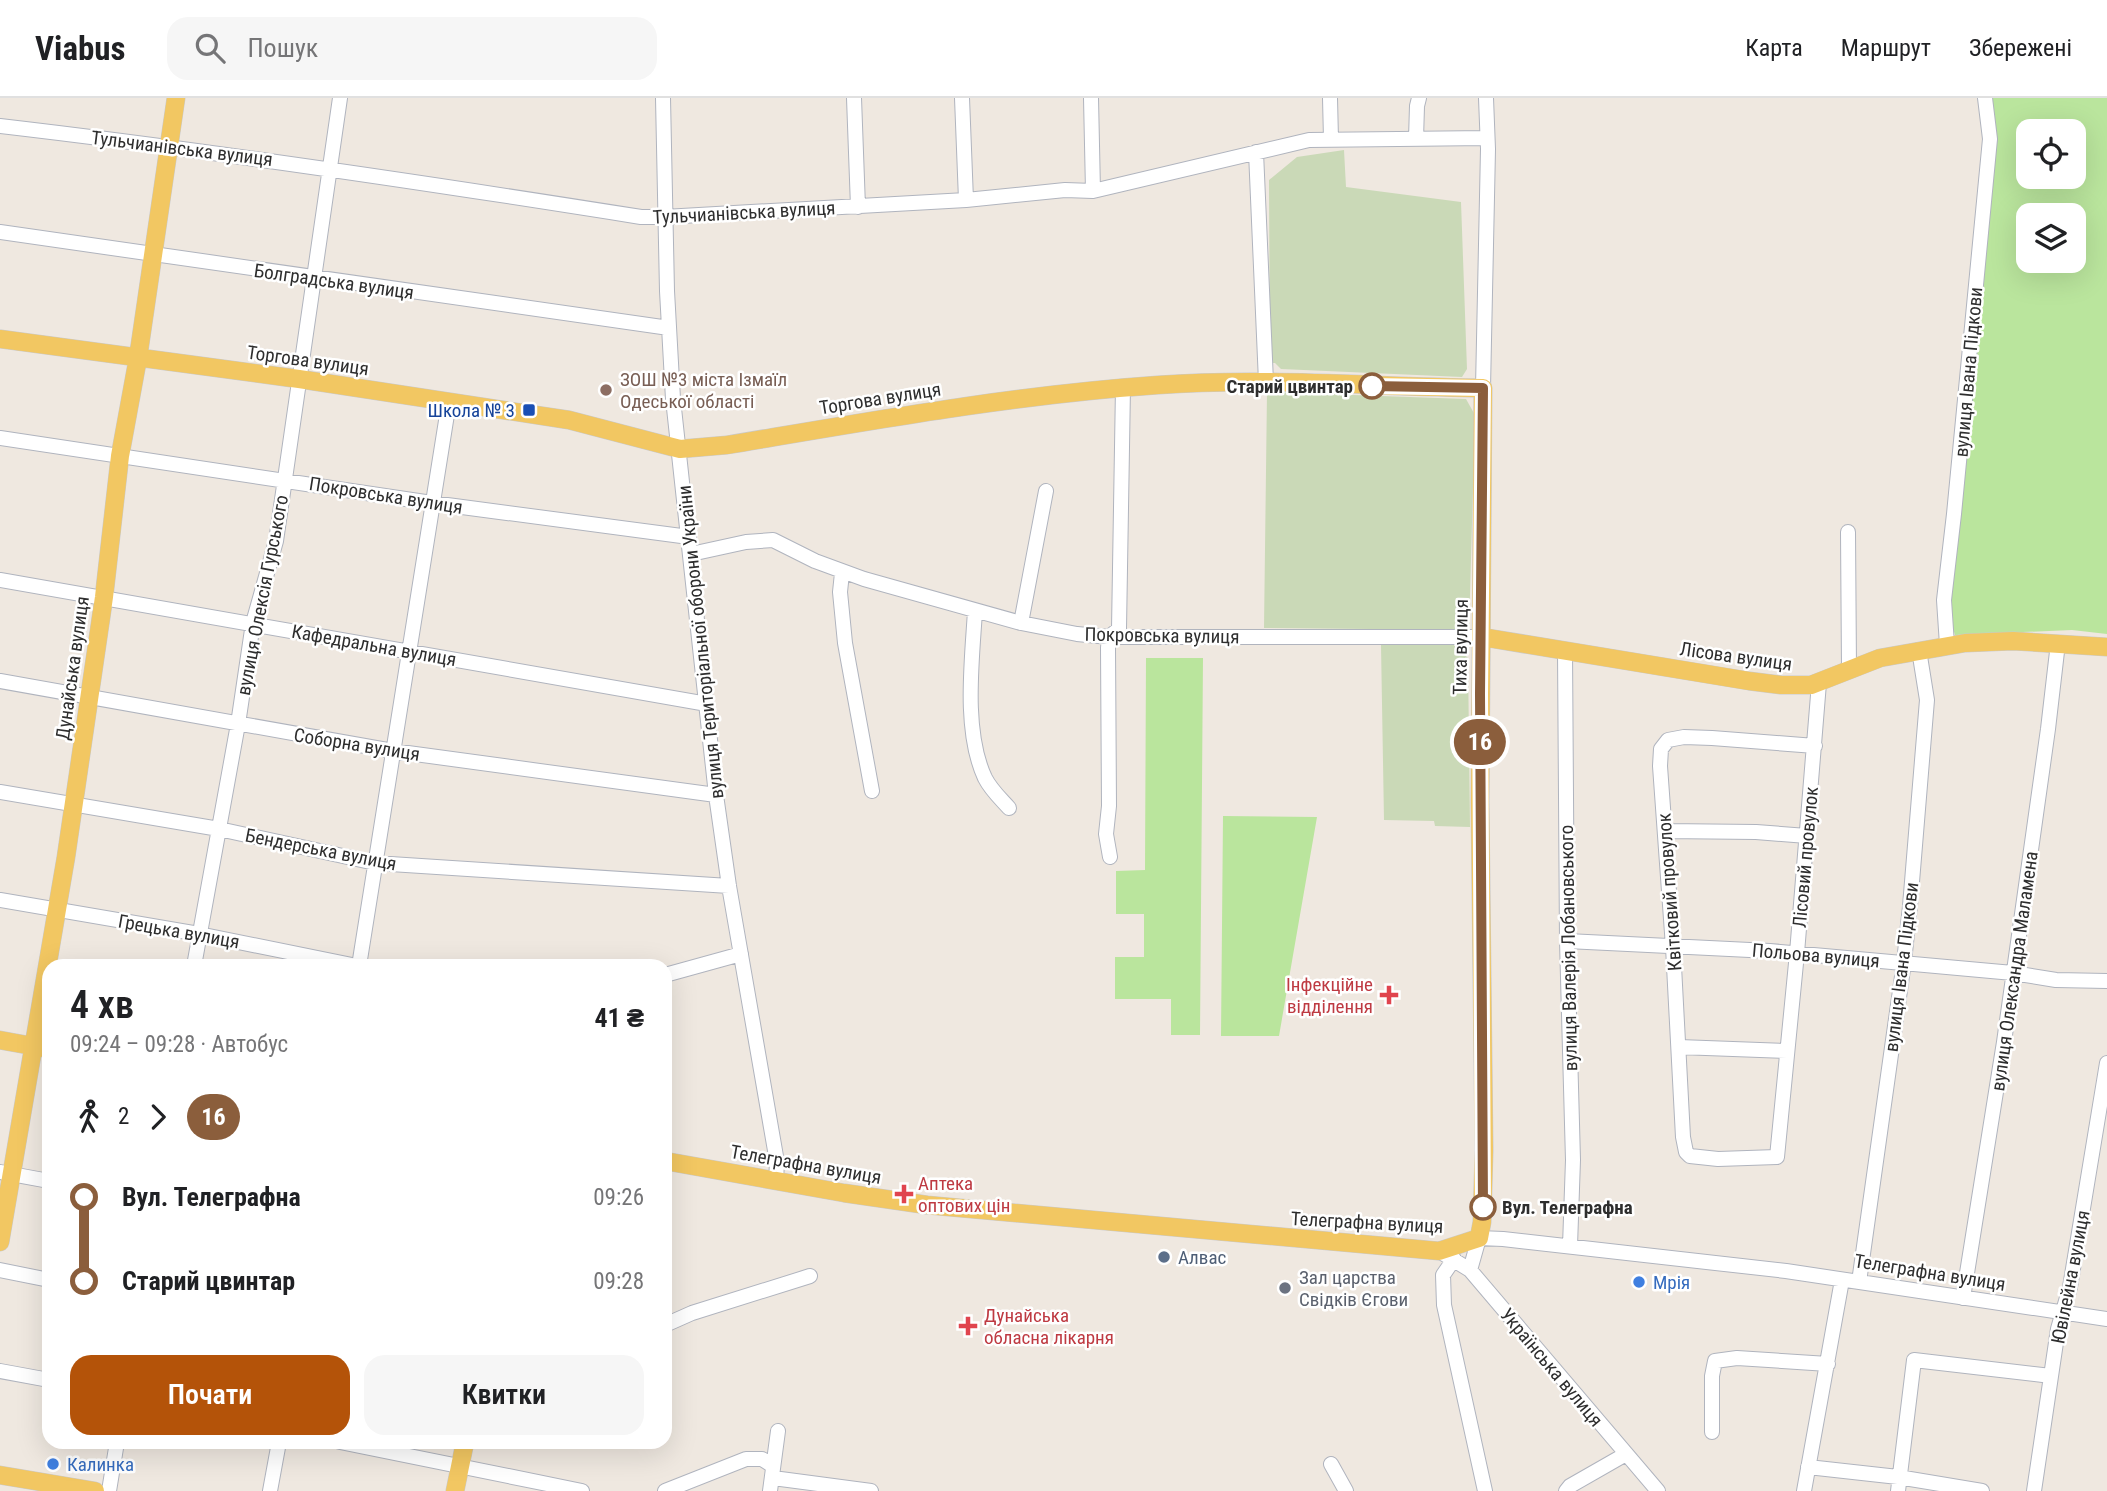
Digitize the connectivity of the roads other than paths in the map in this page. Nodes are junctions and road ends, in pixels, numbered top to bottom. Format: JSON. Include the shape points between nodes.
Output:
{"nodes":[{"id":1,"x":176,"y":98,"type":"edge"},
{"id":2,"x":340,"y":98,"type":"edge"},
{"id":3,"x":663,"y":98,"type":"edge"},
{"id":4,"x":854,"y":98,"type":"edge"},
{"id":5,"x":962,"y":98,"type":"edge"},
{"id":6,"x":1091,"y":98,"type":"edge"},
{"id":7,"x":1330,"y":98,"type":"edge"},
{"id":8,"x":1419,"y":98,"type":"edge"},
{"id":9,"x":1486,"y":98,"type":"edge"},
{"id":10,"x":1985,"y":98,"type":"edge"},
{"id":11,"x":0,"y":126,"type":"edge"},
{"id":12,"x":1487,"y":138,"type":"junction"},
{"id":13,"x":1331,"y":139,"type":"junction"},
{"id":14,"x":1416,"y":139,"type":"junction"},
{"id":15,"x":169,"y":145,"type":"junction"},
{"id":16,"x":1256,"y":152,"type":"junction"},
{"id":17,"x":330,"y":167,"type":"junction"},
{"id":18,"x":1093,"y":191,"type":"junction"},
{"id":19,"x":966,"y":200,"type":"junction"},
{"id":20,"x":858,"y":207,"type":"junction"},
{"id":21,"x":664,"y":217,"type":"junction"},
{"id":22,"x":0,"y":232,"type":"edge"},
{"id":23,"x":154,"y":255,"type":"junction"},
{"id":24,"x":314,"y":278,"type":"junction"},
{"id":25,"x":669,"y":328,"type":"junction"},
{"id":26,"x":0,"y":339,"type":"edge"},
{"id":27,"x":138,"y":358,"type":"junction"},
{"id":28,"x":299,"y":379,"type":"junction"},
{"id":29,"x":1266,"y":382,"type":"junction"},
{"id":30,"x":1124,"y":387,"type":"junction"},
{"id":31,"x":1483,"y":388,"type":"junction"},
{"id":32,"x":449,"y":402,"type":"junction"},
{"id":33,"x":0,"y":439,"type":"edge"},
{"id":34,"x":680,"y":449,"type":"junction"},
{"id":35,"x":120,"y":456,"type":"junction"},
{"id":36,"x":283,"y":479,"type":"junction"},
{"id":37,"x":1046,"y":491,"type":"dead end"},
{"id":38,"x":432,"y":503,"type":"junction"},
{"id":39,"x":1848,"y":532,"type":"dead end"},
{"id":40,"x":689,"y":537,"type":"junction"},
{"id":41,"x":691,"y":554,"type":"junction"},
{"id":42,"x":842,"y":573,"type":"junction"},
{"id":43,"x":0,"y":580,"type":"edge"},
{"id":44,"x":104,"y":597,"type":"junction"},
{"id":45,"x":975,"y":611,"type":"junction"},
{"id":46,"x":253,"y":623,"type":"junction"},
{"id":47,"x":1021,"y":623,"type":"junction"},
{"id":48,"x":1108,"y":637,"type":"junction"},
{"id":49,"x":1482,"y":637,"type":"junction"},
{"id":50,"x":2058,"y":643,"type":"junction"},
{"id":51,"x":1947,"y":645,"type":"junction"},
{"id":52,"x":2107,"y":647,"type":"edge"},
{"id":53,"x":1919,"y":650,"type":"junction"},
{"id":54,"x":408,"y":651,"type":"junction"},
{"id":55,"x":1565,"y":651,"type":"junction"},
{"id":56,"x":1849,"y":669,"type":"junction"},
{"id":57,"x":0,"y":681,"type":"edge"},
{"id":58,"x":1819,"y":683,"type":"junction"},
{"id":59,"x":89,"y":696,"type":"junction"},
{"id":60,"x":707,"y":704,"type":"junction"},
{"id":61,"x":238,"y":724,"type":"junction"},
{"id":62,"x":1815,"y":746,"type":"junction"},
{"id":63,"x":393,"y":751,"type":"junction"},
{"id":64,"x":872,"y":791,"type":"dead end"},
{"id":65,"x":0,"y":792,"type":"edge"},
{"id":66,"x":716,"y":795,"type":"junction"},
{"id":67,"x":74,"y":804,"type":"junction"},
{"id":68,"x":1009,"y":808,"type":"dead end"},
{"id":69,"x":219,"y":829,"type":"junction"},
{"id":70,"x":1665,"y":831,"type":"junction"},
{"id":71,"x":1807,"y":836,"type":"junction"},
{"id":72,"x":1110,"y":857,"type":"dead end"},
{"id":73,"x":375,"y":863,"type":"junction"},
{"id":74,"x":729,"y":886,"type":"junction"},
{"id":75,"x":0,"y":900,"type":"edge"},
{"id":76,"x":58,"y":910,"type":"junction"},
{"id":77,"x":199,"y":934,"type":"junction"},
{"id":78,"x":1567,"y":941,"type":"junction"},
{"id":79,"x":1673,"y":947,"type":"junction"},
{"id":80,"x":1797,"y":953,"type":"junction"},
{"id":81,"x":741,"y":954,"type":"junction"},
{"id":82,"x":52,"y":959,"type":"edge"},
{"id":83,"x":195,"y":959,"type":"edge"},
{"id":84,"x":323,"y":959,"type":"edge"},
{"id":85,"x":359,"y":959,"type":"edge"},
{"id":86,"x":1904,"y":962,"type":"junction"},
{"id":87,"x":672,"y":973,"type":"edge"},
{"id":88,"x":2013,"y":973,"type":"junction"},
{"id":89,"x":2107,"y":981,"type":"edge"},
{"id":90,"x":0,"y":1040,"type":"edge"},
{"id":91,"x":1679,"y":1047,"type":"junction"},
{"id":92,"x":41,"y":1048,"type":"edge"},
{"id":93,"x":1787,"y":1051,"type":"junction"},
{"id":94,"x":2107,"y":1063,"type":"edge"},
{"id":95,"x":1777,"y":1157,"type":"joint"},
{"id":96,"x":672,"y":1162,"type":"edge"},
{"id":97,"x":6,"y":1173,"type":"edge"},
{"id":98,"x":42,"y":1180,"type":"edge"},
{"id":99,"x":776,"y":1181,"type":"junction"},
{"id":100,"x":1479,"y":1238,"type":"junction"},
{"id":101,"x":0,"y":1242,"type":"edge"},
{"id":102,"x":1570,"y":1246,"type":"junction"},
{"id":103,"x":1446,"y":1255,"type":"junction"},
{"id":104,"x":0,"y":1270,"type":"edge"},
{"id":105,"x":1470,"y":1270,"type":"junction"},
{"id":106,"x":810,"y":1276,"type":"dead end"},
{"id":107,"x":42,"y":1279,"type":"edge"},
{"id":108,"x":1842,"y":1280,"type":"junction"},
{"id":109,"x":1859,"y":1282,"type":"junction"},
{"id":110,"x":1963,"y":1298,"type":"junction"},
{"id":111,"x":2062,"y":1313,"type":"junction"},
{"id":112,"x":2107,"y":1319,"type":"edge"},
{"id":113,"x":672,"y":1322,"type":"edge"},
{"id":114,"x":1828,"y":1364,"type":"junction"},
{"id":115,"x":0,"y":1371,"type":"edge"},
{"id":116,"x":2051,"y":1377,"type":"junction"},
{"id":117,"x":42,"y":1379,"type":"edge"},
{"id":118,"x":778,"y":1432,"type":"dead end"},
{"id":119,"x":1712,"y":1432,"type":"dead end"},
{"id":120,"x":116,"y":1449,"type":"edge"},
{"id":121,"x":278,"y":1449,"type":"edge"},
{"id":122,"x":375,"y":1449,"type":"edge"},
{"id":123,"x":464,"y":1449,"type":"edge"},
{"id":124,"x":1626,"y":1454,"type":"junction"},
{"id":125,"x":1331,"y":1464,"type":"dead end"},
{"id":126,"x":460,"y":1466,"type":"junction"},
{"id":127,"x":1808,"y":1467,"type":"junction"},
{"id":128,"x":0,"y":1475,"type":"edge"},
{"id":129,"x":772,"y":1479,"type":"edge"},
{"id":130,"x":1898,"y":1484,"type":"edge"},
{"id":131,"x":95,"y":1491,"type":"edge"},
{"id":132,"x":109,"y":1491,"type":"edge"},
{"id":133,"x":270,"y":1491,"type":"edge"},
{"id":134,"x":455,"y":1491,"type":"edge"},
{"id":135,"x":582,"y":1491,"type":"edge"},
{"id":136,"x":665,"y":1491,"type":"edge"},
{"id":137,"x":871,"y":1491,"type":"edge"},
{"id":138,"x":1346,"y":1491,"type":"edge"},
{"id":139,"x":1485,"y":1491,"type":"edge"},
{"id":140,"x":1566,"y":1491,"type":"edge"},
{"id":141,"x":1658,"y":1491,"type":"edge"},
{"id":142,"x":1804,"y":1491,"type":"edge"},
{"id":143,"x":1982,"y":1491,"type":"edge"},
{"id":144,"x":2034,"y":1491,"type":"edge"}],
"edges":[{"from":1,"to":15,"type":"main road","name":"Дунайська вулиця"},
{"from":2,"to":17,"type":"street","name":"вулиця Олексія Гурського"},
{"from":3,"to":21,"type":"street","name":"вулиця Територіальної оборони України"},
{"from":4,"to":20,"type":"street"},
{"from":5,"to":19,"type":"street"},
{"from":6,"to":18,"type":"street"},
{"from":7,"to":13,"type":"street"},
{"from":8,"to":14,"type":"street"},
{"from":9,"to":12,"type":"street","name":"Тиха вулиця"},
{"from":10,"to":51,"type":"street","name":"вулиця Івана Підкови","via":[[1990,139],[1944,600]]},
{"from":11,"to":15,"type":"street","name":"Тульчианівська вулиця"},
{"from":12,"to":14,"type":"street","name":"Тульчианівська вулиця"},
{"from":12,"to":31,"type":"street","name":"Тиха вулиця"},
{"from":13,"to":14,"type":"street","name":"Тульчианівська вулиця"},
{"from":13,"to":16,"type":"street","name":"Тульчианівська вулиця"},
{"from":15,"to":17,"type":"street","name":"Тульчианівська вулиця"},
{"from":15,"to":23,"type":"main road","name":"Дунайська вулиця"},
{"from":16,"to":18,"type":"street","name":"Тульчианівська вулиця"},
{"from":16,"to":29,"type":"street"},
{"from":17,"to":21,"type":"street","name":"Тульчианівська вулиця"},
{"from":17,"to":24,"type":"street","name":"вулиця Олексія Гурського"},
{"from":18,"to":19,"type":"street","name":"Тульчианівська вулиця"},
{"from":19,"to":20,"type":"street","name":"Тульчианівська вулиця"},
{"from":20,"to":21,"type":"street","name":"Тульчианівська вулиця"},
{"from":21,"to":25,"type":"street","name":"вулиця Територіальної оборони України"},
{"from":22,"to":23,"type":"street","name":"Болградська вулиця"},
{"from":23,"to":24,"type":"street","name":"Болградська вулиця"},
{"from":23,"to":27,"type":"main road","name":"Дунайська вулиця"},
{"from":24,"to":25,"type":"street","name":"Болградська вулиця"},
{"from":24,"to":28,"type":"street","name":"вулиця Олексія Гурського"},
{"from":25,"to":34,"type":"street","name":"вулиця Територіальної оборони України"},
{"from":26,"to":27,"type":"main road","name":"Торгова вулиця"},
{"from":27,"to":28,"type":"main road","name":"Торгова вулиця"},
{"from":27,"to":35,"type":"main road","name":"Дунайська вулиця"},
{"from":28,"to":32,"type":"main road","name":"Торгова вулиця"},
{"from":28,"to":36,"type":"street","name":"вулиця Олексія Гурського"},
{"from":29,"to":30,"type":"main road","name":"Торгова вулиця"},
{"from":29,"to":31,"type":"main road","name":"Торгова вулиця"},
{"from":30,"to":34,"type":"main road","name":"Торгова вулиця"},
{"from":30,"to":48,"type":"street","via":[[1119,629]]},
{"from":31,"to":49,"type":"main road","name":"Тиха вулиця"},
{"from":32,"to":34,"type":"main road","name":"Торгова вулиця","via":[[569,420]]},
{"from":32,"to":38,"type":"street"},
{"from":33,"to":35,"type":"street","name":"Покровська вулиця"},
{"from":34,"to":40,"type":"street","name":"вулиця Територіальної оборони України"},
{"from":35,"to":36,"type":"street","name":"Покровська вулиця"},
{"from":35,"to":44,"type":"main road","name":"Дунайська вулиця"},
{"from":36,"to":38,"type":"street","name":"Покровська вулиця"},
{"from":36,"to":46,"type":"street","name":"вулиця Олексія Гурського","via":[[276,541]]},
{"from":37,"to":47,"type":"street"},
{"from":38,"to":40,"type":"street","name":"Покровська вулиця"},
{"from":38,"to":54,"type":"street"},
{"from":39,"to":56,"type":"street"},
{"from":40,"to":41,"type":"street","name":"вулиця Територіальної оборони України"},
{"from":41,"to":42,"type":"street","name":"Покровська вулиця","via":[[767,540]]},
{"from":41,"to":60,"type":"street","name":"вулиця Територіальної оборони України"},
{"from":42,"to":45,"type":"street","name":"Покровська вулиця"},
{"from":42,"to":64,"type":"street","via":[[845,643]]},
{"from":43,"to":44,"type":"street","name":"Кафедральна вулиця"},
{"from":44,"to":46,"type":"street","name":"Кафедральна вулиця"},
{"from":44,"to":59,"type":"main road","name":"Дунайська вулиця"},
{"from":45,"to":47,"type":"street","name":"Покровська вулиця"},
{"from":45,"to":68,"type":"street","via":[[971,701],[978,757],[989,785]]},
{"from":46,"to":54,"type":"street","name":"Кафедральна вулиця"},
{"from":46,"to":61,"type":"street","name":"вулиця Олексія Гурського"},
{"from":47,"to":48,"type":"street","name":"Покровська вулиця"},
{"from":48,"to":49,"type":"street","name":"Покровська вулиця"},
{"from":48,"to":72,"type":"street","via":[[1106,834]]},
{"from":49,"to":55,"type":"main road","name":"Лісова вулиця"},
{"from":49,"to":100,"type":"main road","name":"Тиха вулиця","via":[[1484,1150]]},
{"from":50,"to":51,"type":"main road","name":"Лісова вулиця"},
{"from":50,"to":52,"type":"main road","name":"Лісова вулиця"},
{"from":50,"to":88,"type":"street","name":"вулиця Олександра Маламена"},
{"from":51,"to":53,"type":"main road","name":"Лісова вулиця"},
{"from":53,"to":56,"type":"main road","name":"Лісова вулиця"},
{"from":53,"to":86,"type":"street","name":"вулиця Івана Підкови","via":[[1927,708]]},
{"from":54,"to":60,"type":"street","name":"Кафедральна вулиця"},
{"from":54,"to":63,"type":"street"},
{"from":55,"to":58,"type":"main road","name":"Лісова вулиця","via":[[1781,685]]},
{"from":55,"to":78,"type":"street","name":"вулиця Валерія Лобановського"},
{"from":56,"to":58,"type":"main road","name":"Лісова вулиця"},
{"from":57,"to":59,"type":"street","name":"Соборна вулиця"},
{"from":58,"to":62,"type":"street","name":"Лісовий провулок"},
{"from":59,"to":61,"type":"street","name":"Соборна вулиця"},
{"from":59,"to":67,"type":"main road","name":"Дунайська вулиця"},
{"from":60,"to":66,"type":"street","name":"вулиця Територіальної оборони України"},
{"from":61,"to":63,"type":"street","name":"Соборна вулиця"},
{"from":61,"to":69,"type":"street","name":"вулиця Олексія Гурського"},
{"from":62,"to":70,"type":"street","name":"Квітковий провулок","via":[[1703,737],[1668,740],[1659,755]]},
{"from":62,"to":71,"type":"street","name":"Лісовий провулок"},
{"from":63,"to":66,"type":"street","name":"Соборна вулиця"},
{"from":63,"to":73,"type":"street"},
{"from":65,"to":67,"type":"street","name":"Бендерська вулиця"},
{"from":66,"to":74,"type":"street","name":"вулиця Територіальної оборони України"},
{"from":67,"to":69,"type":"street","name":"Бендерська вулиця"},
{"from":67,"to":76,"type":"main road","name":"Дунайська вулиця"},
{"from":69,"to":73,"type":"street","name":"Бендерська вулиця"},
{"from":69,"to":77,"type":"street","name":"вулиця Олексія Гурського"},
{"from":70,"to":71,"type":"street"},
{"from":70,"to":79,"type":"street","name":"Квітковий провулок"},
{"from":71,"to":80,"type":"street","name":"Лісовий провулок"},
{"from":73,"to":74,"type":"street","name":"Бендерська вулиця"},
{"from":73,"to":85,"type":"street"},
{"from":74,"to":81,"type":"street","name":"вулиця Територіальної оборони України"},
{"from":75,"to":76,"type":"street","name":"Грецька вулиця"},
{"from":76,"to":77,"type":"street","name":"Грецька вулиця"},
{"from":76,"to":82,"type":"main road","name":"Дунайська вулиця"},
{"from":77,"to":83,"type":"street","name":"вулиця Олексія Гурського"},
{"from":77,"to":84,"type":"street","name":"Грецька вулиця"},
{"from":78,"to":79,"type":"street","name":"Польова вулиця"},
{"from":78,"to":102,"type":"street","name":"вулиця Валерія Лобановського","via":[[1573,1160]]},
{"from":79,"to":80,"type":"street","name":"Польова вулиця"},
{"from":79,"to":91,"type":"street","name":"Квітковий провулок"},
{"from":80,"to":86,"type":"street","name":"Польова вулиця"},
{"from":80,"to":93,"type":"street","name":"Лісовий провулок"},
{"from":81,"to":87,"type":"street"},
{"from":81,"to":99,"type":"street","name":"вулиця Територіальної оборони України"},
{"from":86,"to":88,"type":"street","name":"Польова вулиця"},
{"from":86,"to":109,"type":"street","name":"вулиця Івана Підкови"},
{"from":88,"to":89,"type":"street","name":"Польова вулиця"},
{"from":88,"to":110,"type":"street","name":"вулиця Олександра Маламена"},
{"from":90,"to":92,"type":"main road"},
{"from":91,"to":93,"type":"street"},
{"from":91,"to":95,"type":"street","name":"Квітковий провулок","via":[[1683,1137],[1689,1156]]},
{"from":92,"to":97,"type":"main road","name":"Дунайська вулиця"},
{"from":93,"to":95,"type":"street","name":"Лісовий провулок"},
{"from":94,"to":111,"type":"street","name":"Ювілейна вулиця"},
{"from":96,"to":99,"type":"main road","name":"Телеграфна вулиця"},
{"from":97,"to":98,"type":"street"},
{"from":97,"to":101,"type":"main road","name":"Дунайська вулиця"},
{"from":99,"to":103,"type":"main road","name":"Телеграфна вулиця","via":[[957,1208]]},
{"from":100,"to":102,"type":"street","name":"Телеграфна вулиця"},
{"from":100,"to":103,"type":"main road","name":"Телеграфна вулиця"},
{"from":100,"to":105,"type":"street"},
{"from":102,"to":108,"type":"street","name":"Телеграфна вулиця"},
{"from":103,"to":105,"type":"street","name":"Українська вулиця"},
{"from":103,"to":139,"type":"street","via":[[1444,1305]]},
{"from":104,"to":107,"type":"street"},
{"from":105,"to":124,"type":"street","name":"Українська вулиця"},
{"from":106,"to":113,"type":"street"},
{"from":108,"to":109,"type":"street","name":"Телеграфна вулиця"},
{"from":108,"to":114,"type":"street"},
{"from":109,"to":110,"type":"street","name":"Телеграфна вулиця"},
{"from":110,"to":111,"type":"street","name":"Телеграфна вулиця"},
{"from":111,"to":112,"type":"street","name":"Телеграфна вулиця"},
{"from":111,"to":116,"type":"street","name":"Ювілейна вулиця"},
{"from":114,"to":119,"type":"street","via":[[1737,1358],[1715,1361]]},
{"from":114,"to":127,"type":"street"},
{"from":115,"to":117,"type":"street"},
{"from":116,"to":130,"type":"street","via":[[1914,1360]]},
{"from":116,"to":144,"type":"street","name":"Ювілейна вулиця"},
{"from":118,"to":129,"type":"street"},
{"from":120,"to":132,"type":"street"},
{"from":121,"to":133,"type":"street"},
{"from":122,"to":126,"type":"street"},
{"from":123,"to":126,"type":"main road"},
{"from":124,"to":140,"type":"street"},
{"from":124,"to":141,"type":"street","name":"Українська вулиця"},
{"from":125,"to":138,"type":"street"},
{"from":126,"to":134,"type":"main road"},
{"from":126,"to":135,"type":"street"},
{"from":127,"to":130,"type":"street"},
{"from":127,"to":142,"type":"street"},
{"from":128,"to":131,"type":"main road"},
{"from":129,"to":136,"type":"street","via":[[762,1459],[746,1459]]},
{"from":129,"to":137,"type":"street"},
{"from":130,"to":143,"type":"street"}]}
